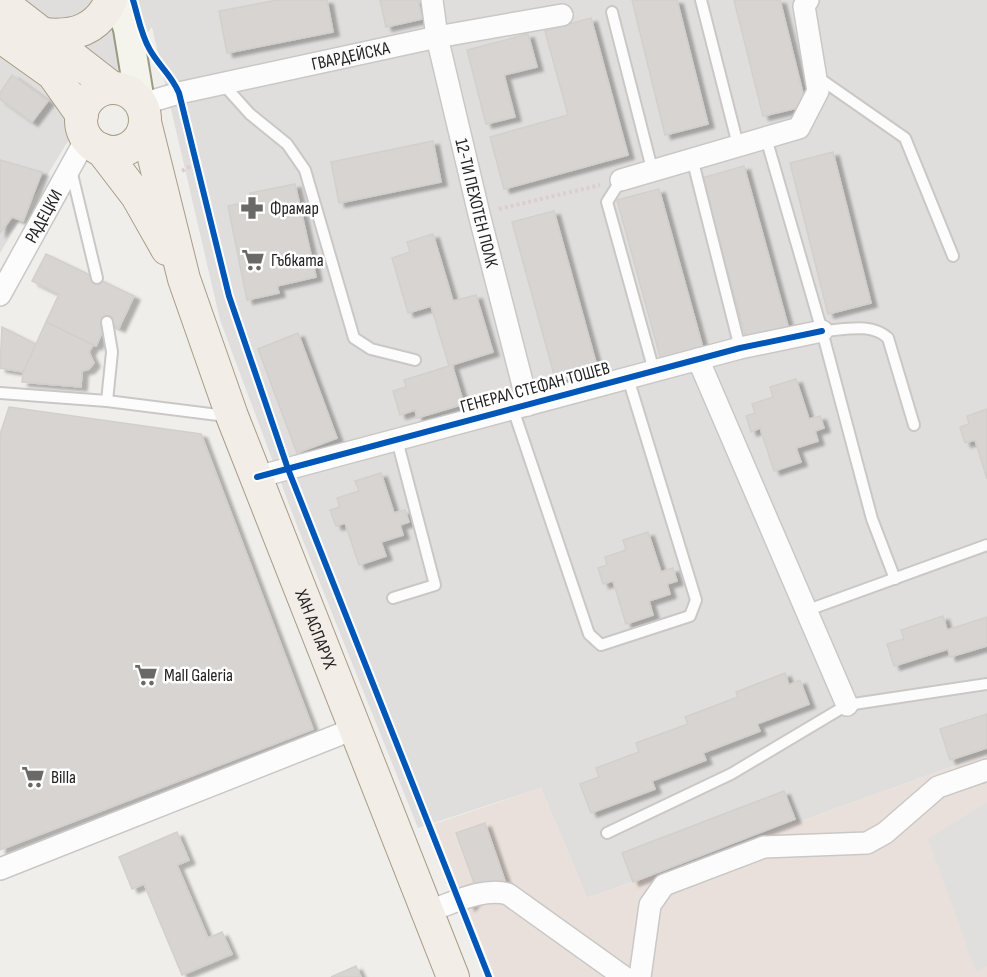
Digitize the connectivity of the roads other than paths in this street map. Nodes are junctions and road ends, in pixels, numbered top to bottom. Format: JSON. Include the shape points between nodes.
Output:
{"nodes":[{"id":1,"x":111,"y":0,"type":"edge"},
{"id":2,"x":118,"y":0,"type":"edge"},
{"id":3,"x":432,"y":0,"type":"edge"},
{"id":4,"x":701,"y":0,"type":"edge"},
{"id":5,"x":808,"y":0,"type":"edge"},
{"id":6,"x":0,"y":1,"type":"edge"},
{"id":7,"x":612,"y":12,"type":"dead end"},
{"id":8,"x":562,"y":15,"type":"dead end"},
{"id":9,"x":44,"y":34,"type":"junction"},
{"id":10,"x":0,"y":36,"type":"edge"},
{"id":11,"x":437,"y":37,"type":"junction"},
{"id":12,"x":816,"y":76,"type":"junction"},
{"id":13,"x":222,"y":84,"type":"junction"},
{"id":14,"x":131,"y":101,"type":"junction"},
{"id":15,"x":90,"y":134,"type":"junction"},
{"id":16,"x":766,"y":138,"type":"junction"},
{"id":17,"x":738,"y":145,"type":"junction"},
{"id":18,"x":692,"y":158,"type":"junction"},
{"id":19,"x":70,"y":167,"type":"junction"},
{"id":20,"x":652,"y":169,"type":"junction"},
{"id":21,"x":621,"y":180,"type":"joint"},
{"id":22,"x":953,"y":256,"type":"dead end"},
{"id":23,"x":97,"y":278,"type":"dead end"},
{"id":24,"x":184,"y":279,"type":"junction"},
{"id":25,"x":0,"y":295,"type":"edge"},
{"id":26,"x":107,"y":322,"type":"dead end"},
{"id":27,"x":822,"y":331,"type":"junction"},
{"id":28,"x":740,"y":348,"type":"junction"},
{"id":29,"x":698,"y":359,"type":"junction"},
{"id":30,"x":415,"y":360,"type":"dead end"},
{"id":31,"x":654,"y":371,"type":"junction"},
{"id":32,"x":628,"y":378,"type":"junction"},
{"id":33,"x":0,"y":393,"type":"edge"},
{"id":34,"x":107,"y":401,"type":"junction"},
{"id":35,"x":520,"y":407,"type":"junction"},
{"id":36,"x":232,"y":416,"type":"junction"},
{"id":37,"x":914,"y":425,"type":"dead end"},
{"id":38,"x":397,"y":440,"type":"junction"},
{"id":39,"x":257,"y":477,"type":"junction"},
{"id":40,"x":987,"y":545,"type":"edge"},
{"id":41,"x":894,"y":579,"type":"junction"},
{"id":42,"x":393,"y":598,"type":"dead end"},
{"id":43,"x":808,"y":610,"type":"junction"},
{"id":44,"x":987,"y":684,"type":"edge"},
{"id":45,"x":847,"y":705,"type":"junction"},
{"id":46,"x":356,"y":728,"type":"junction"},
{"id":47,"x":987,"y":770,"type":"edge"},
{"id":48,"x":607,"y":833,"type":"dead end"},
{"id":49,"x":0,"y":869,"type":"edge"},
{"id":50,"x":429,"y":911,"type":"junction"},
{"id":51,"x":453,"y":977,"type":"edge"},
{"id":52,"x":624,"y":977,"type":"edge"},
{"id":53,"x":640,"y":977,"type":"edge"}],
"edges":[{"from":1,"to":9,"type":"main road","via":[[104,15],[88,28],[66,35]]},
{"from":2,"to":14,"type":"street","name":"ХАН АСПАРУХ","via":[[128,29]]},
{"from":3,"to":11,"type":"street","name":"12-ТИ ПЕХОТЕН ПОЛК"},
{"from":4,"to":17,"type":"lane"},
{"from":5,"to":12,"type":"street","via":[[804,6]]},
{"from":6,"to":9,"type":"main road"},
{"from":7,"to":20,"type":"lane"},
{"from":8,"to":11,"type":"street","name":"ГВАРДЕЙСКА"},
{"from":9,"to":14,"type":"main road"},
{"from":10,"to":15,"type":"main road","name":"ХАН АСПАРУХ","via":[[53,74]]},
{"from":11,"to":13,"type":"street","name":"ГВАРДЕЙСКА"},
{"from":11,"to":35,"type":"street","name":"12-ТИ ПЕХОТЕН ПОЛК"},
{"from":12,"to":16,"type":"street","via":[[818,92],[799,128]]},
{"from":12,"to":22,"type":"lane","via":[[905,138]]},
{"from":13,"to":14,"type":"street","name":"ГВАРДЕЙСКА"},
{"from":13,"to":30,"type":"lane","via":[[250,114],[287,144],[305,170],[354,338],[370,349]]},
{"from":14,"to":15,"type":"main road","via":[[92,96]]},
{"from":14,"to":15,"type":"main road","via":[[141,136],[130,147],[115,151]]},
{"from":14,"to":24,"type":"main road","name":"ХАН АСПАРУХ"},
{"from":15,"to":19,"type":"street","name":"РАДЕЦКИ"},
{"from":15,"to":24,"type":"main road","name":"ХАН АСПАРУХ","via":[[137,196]]},
{"from":16,"to":17,"type":"street"},
{"from":16,"to":27,"type":"lane"},
{"from":17,"to":18,"type":"street"},
{"from":18,"to":20,"type":"street"},
{"from":18,"to":28,"type":"lane"},
{"from":19,"to":23,"type":"lane"},
{"from":19,"to":25,"type":"street","name":"РАДЕЦКИ"},
{"from":20,"to":21,"type":"street"},
{"from":21,"to":31,"type":"lane","via":[[607,202]]},
{"from":24,"to":36,"type":"main road","name":"ХАН АСПАРУХ"},
{"from":26,"to":34,"type":"lane","via":[[112,352]]},
{"from":27,"to":28,"type":"street","name":"ГЕНЕРАЛ СТЕФАН ТОШЕВ"},
{"from":27,"to":37,"type":"lane","via":[[868,328],[888,338]]},
{"from":27,"to":41,"type":"lane","via":[[872,519]]},
{"from":28,"to":29,"type":"street","name":"ГЕНЕРАЛ СТЕФАН ТОШЕВ"},
{"from":29,"to":31,"type":"street","name":"ГЕНЕРАЛ СТЕФАН ТОШЕВ"},
{"from":29,"to":43,"type":"street"},
{"from":31,"to":32,"type":"street","name":"ГЕНЕРАЛ СТЕФАН ТОШЕВ"},
{"from":32,"to":35,"type":"street","name":"ГЕНЕРАЛ СТЕФАН ТОШЕВ"},
{"from":32,"to":35,"type":"lane","via":[[696,600],[690,616],[601,645],[589,634]]},
{"from":33,"to":34,"type":"lane"},
{"from":34,"to":36,"type":"lane"},
{"from":35,"to":38,"type":"street","name":"ГЕНЕРАЛ СТЕФАН ТОШЕВ"},
{"from":36,"to":39,"type":"main road","name":"ХАН АСПАРУХ"},
{"from":38,"to":39,"type":"street","name":"ГЕНЕРАЛ СТЕФАН ТОШЕВ"},
{"from":38,"to":42,"type":"lane","via":[[435,585]]},
{"from":39,"to":46,"type":"main road","name":"ХАН АСПАРУХ"},
{"from":40,"to":41,"type":"lane"},
{"from":41,"to":43,"type":"lane"},
{"from":43,"to":45,"type":"street"},
{"from":44,"to":45,"type":"lane"},
{"from":45,"to":48,"type":"lane","via":[[731,774]]},
{"from":46,"to":49,"type":"street"},
{"from":46,"to":50,"type":"main road","name":"ХАН АСПАРУХ"},
{"from":47,"to":53,"type":"street","via":[[938,787],[885,833],[867,843],[764,848],[664,885],[650,905]]},
{"from":50,"to":51,"type":"main road","name":"ХАН АСПАРУХ"},
{"from":50,"to":52,"type":"street","via":[[485,893],[508,894]]}]}
